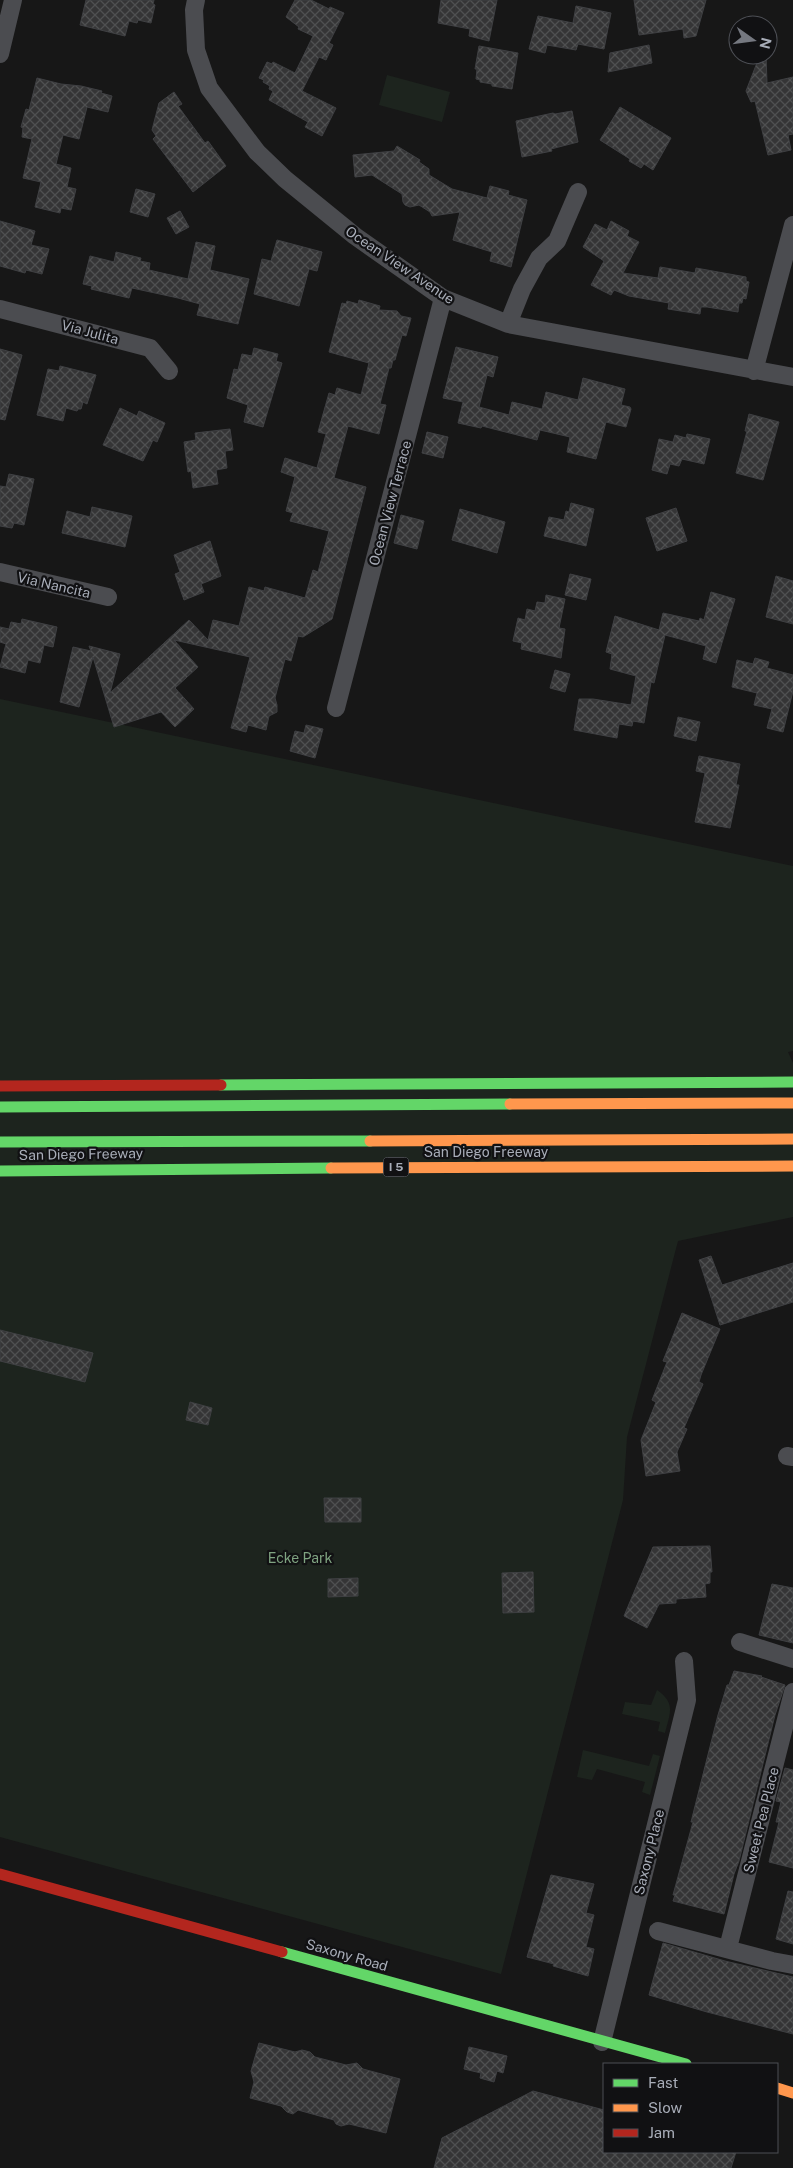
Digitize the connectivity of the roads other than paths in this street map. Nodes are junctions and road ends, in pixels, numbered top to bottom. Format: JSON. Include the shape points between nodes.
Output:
{"nodes":[{"id":1,"x":13,"y":0,"type":"edge"},
{"id":2,"x":196,"y":0,"type":"edge"},
{"id":3,"x":0,"y":54,"type":"edge"},
{"id":4,"x":578,"y":192,"type":"dead end"},
{"id":5,"x":793,"y":225,"type":"edge"},
{"id":6,"x":443,"y":298,"type":"junction"},
{"id":7,"x":0,"y":309,"type":"edge"},
{"id":8,"x":508,"y":324,"type":"junction"},
{"id":9,"x":169,"y":371,"type":"dead end"},
{"id":10,"x":754,"y":371,"type":"junction"},
{"id":11,"x":793,"y":377,"type":"edge"},
{"id":12,"x":0,"y":572,"type":"edge"},
{"id":13,"x":108,"y":597,"type":"dead end"},
{"id":14,"x":336,"y":708,"type":"dead end"},
{"id":15,"x":793,"y":1082,"type":"edge"},
{"id":16,"x":0,"y":1086,"type":"edge"},
{"id":17,"x":793,"y":1103,"type":"edge"},
{"id":18,"x":0,"y":1107,"type":"edge"},
{"id":19,"x":793,"y":1139,"type":"edge"},
{"id":20,"x":0,"y":1142,"type":"edge"},
{"id":21,"x":793,"y":1166,"type":"edge"},
{"id":22,"x":0,"y":1171,"type":"edge"},
{"id":23,"x":740,"y":1642,"type":"dead end"},
{"id":24,"x":793,"y":1659,"type":"edge"},
{"id":25,"x":684,"y":1661,"type":"dead end"},
{"id":26,"x":793,"y":1692,"type":"edge"},
{"id":27,"x":0,"y":1874,"type":"edge"},
{"id":28,"x":658,"y":1931,"type":"dead end"},
{"id":29,"x":728,"y":1948,"type":"junction"},
{"id":30,"x":793,"y":1965,"type":"edge"},
{"id":31,"x":602,"y":2042,"type":"junction"},
{"id":32,"x":682,"y":2063,"type":"edge"},
{"id":33,"x":778,"y":2088,"type":"edge"},
{"id":34,"x":793,"y":2093,"type":"edge"}],
"edges":[{"from":1,"to":3,"type":"street"},
{"from":2,"to":6,"type":"street","name":"Ocean View Avenue","via":[[196,50],[209,88],[257,152],[284,179],[355,236]]},
{"from":4,"to":8,"type":"street","via":[[557,241],[539,258]]},
{"from":5,"to":10,"type":"street"},
{"from":6,"to":8,"type":"street","name":"Ocean View Avenue"},
{"from":6,"to":14,"type":"street","name":"Ocean View Terrace"},
{"from":7,"to":9,"type":"street","name":"Via Julita","via":[[150,348]]},
{"from":8,"to":10,"type":"street","name":"Ocean View Avenue"},
{"from":10,"to":11,"type":"street","name":"Ocean View Avenue"},
{"from":12,"to":13,"type":"street","name":"Via Nancita"},
{"from":15,"to":16,"type":"main road"},
{"from":17,"to":18,"type":"main road"},
{"from":19,"to":20,"type":"main road"},
{"from":21,"to":22,"type":"main road","name":"San Diego Freeway","number":"I 5"},
{"from":23,"to":24,"type":"street"},
{"from":25,"to":31,"type":"street","name":"Saxony Place","via":[[687,1700]]},
{"from":26,"to":29,"type":"street","name":"Sweet Pea Place"},
{"from":27,"to":31,"type":"main road","name":"Saxony Road"},
{"from":28,"to":29,"type":"street"},
{"from":29,"to":30,"type":"street"},
{"from":31,"to":32,"type":"main road","name":"Saxony Road"},
{"from":33,"to":34,"type":"main road"}]}
